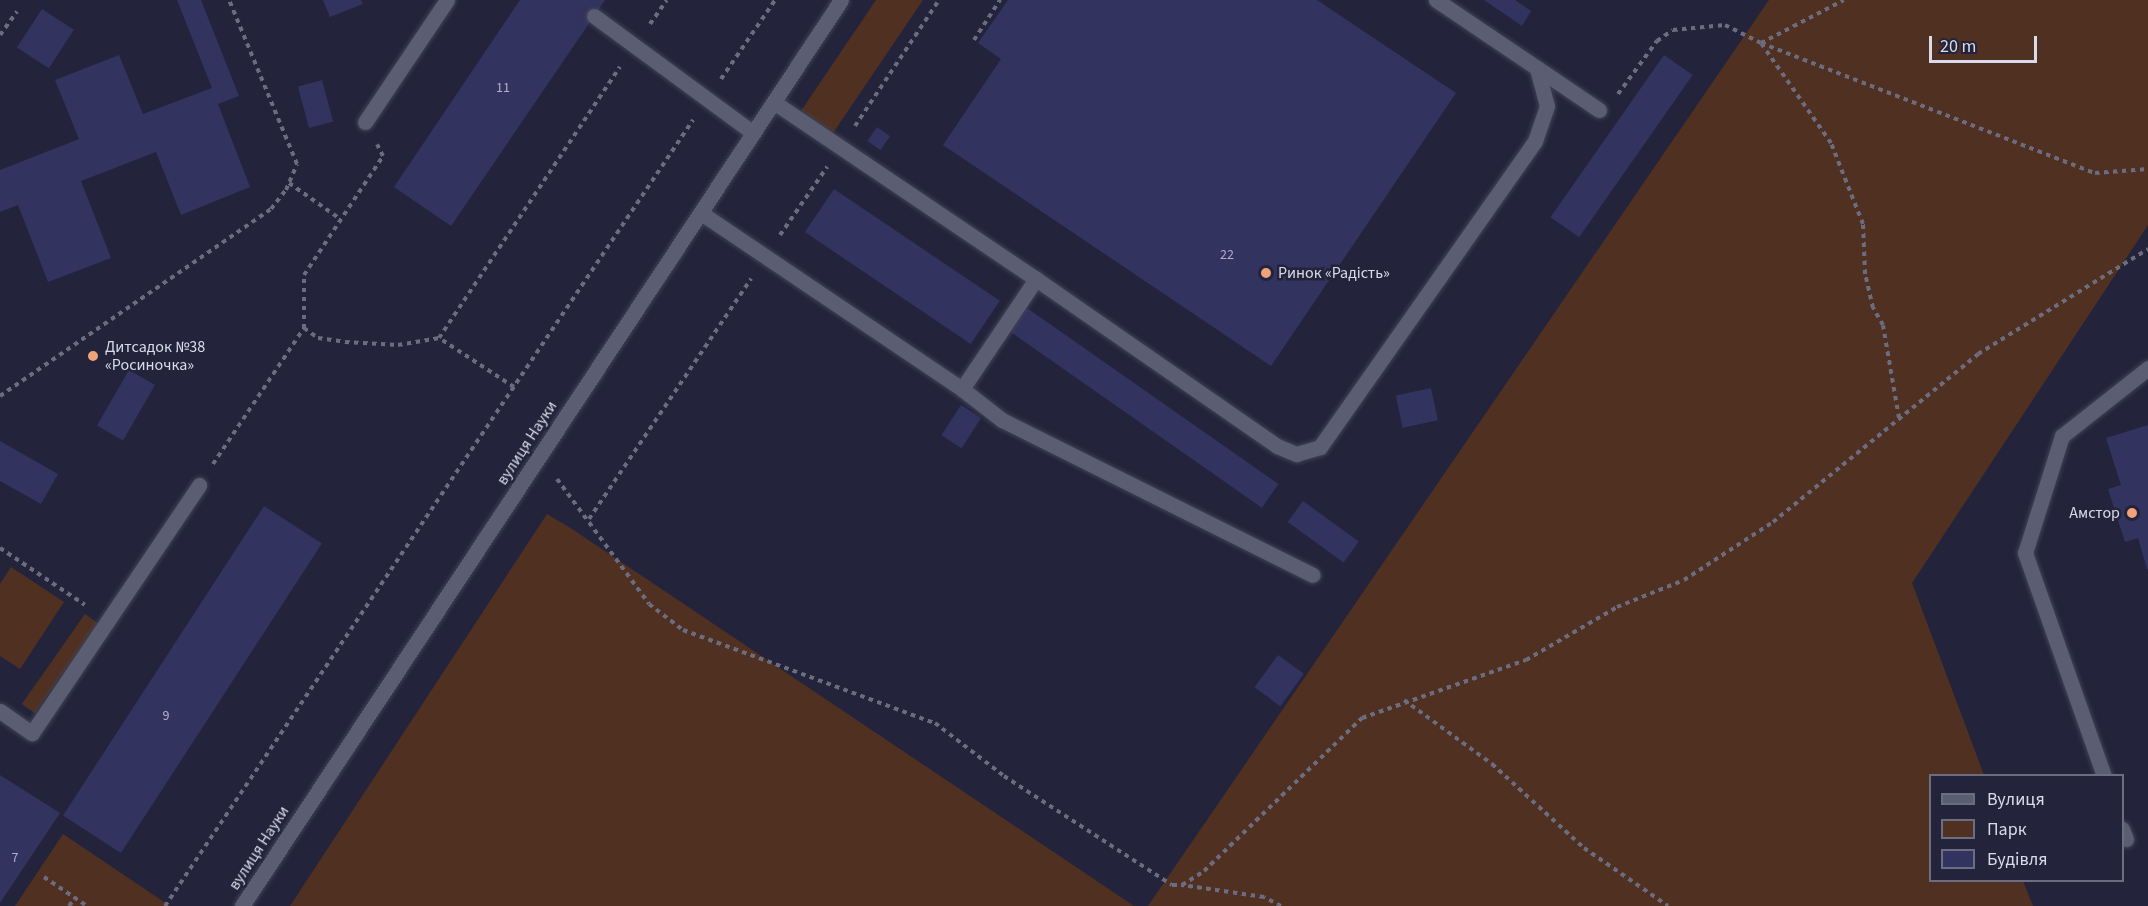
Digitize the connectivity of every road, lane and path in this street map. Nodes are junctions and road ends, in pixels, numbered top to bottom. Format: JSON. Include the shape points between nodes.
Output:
{"nodes":[{"id":1,"x":229,"y":0,"type":"edge"},
{"id":2,"x":447,"y":0,"type":"edge"},
{"id":3,"x":667,"y":0,"type":"edge"},
{"id":4,"x":775,"y":0,"type":"edge"},
{"id":5,"x":842,"y":0,"type":"edge"},
{"id":6,"x":1000,"y":0,"type":"edge"},
{"id":7,"x":1436,"y":0,"type":"edge"},
{"id":8,"x":1844,"y":0,"type":"edge"},
{"id":9,"x":17,"y":12,"type":"dead end"},
{"id":10,"x":594,"y":16,"type":"dead end"},
{"id":11,"x":0,"y":35,"type":"edge"},
{"id":12,"x":974,"y":40,"type":"dead end"},
{"id":13,"x":1761,"y":43,"type":"junction"},
{"id":14,"x":634,"y":46,"type":"junction"},
{"id":15,"x":1537,"y":68,"type":"junction"},
{"id":16,"x":707,"y":100,"type":"junction"},
{"id":17,"x":774,"y":102,"type":"junction"},
{"id":18,"x":1599,"y":110,"type":"joint"},
{"id":19,"x":365,"y":122,"type":"joint"},
{"id":20,"x":753,"y":134,"type":"junction"},
{"id":21,"x":2148,"y":169,"type":"edge"},
{"id":22,"x":289,"y":183,"type":"junction"},
{"id":23,"x":701,"y":213,"type":"junction"},
{"id":24,"x":340,"y":219,"type":"junction"},
{"id":25,"x":2148,"y":249,"type":"edge"},
{"id":26,"x":1036,"y":279,"type":"junction"},
{"id":27,"x":304,"y":328,"type":"junction"},
{"id":28,"x":439,"y":338,"type":"junction"},
{"id":29,"x":2148,"y":368,"type":"edge"},
{"id":30,"x":514,"y":387,"type":"junction"},
{"id":31,"x":962,"y":389,"type":"junction"},
{"id":32,"x":0,"y":396,"type":"edge"},
{"id":33,"x":1899,"y":418,"type":"junction"},
{"id":34,"x":539,"y":458,"type":"junction"},
{"id":35,"x":199,"y":485,"type":"joint"},
{"id":36,"x":0,"y":548,"type":"edge"},
{"id":37,"x":1313,"y":575,"type":"dead end"},
{"id":38,"x":77,"y":598,"type":"dead end"},
{"id":39,"x":1403,"y":700,"type":"junction"},
{"id":40,"x":0,"y":711,"type":"edge"},
{"id":41,"x":2102,"y":774,"type":"edge"},
{"id":42,"x":44,"y":877,"type":"dead end"},
{"id":43,"x":1182,"y":885,"type":"junction"},
{"id":44,"x":75,"y":898,"type":"junction"},
{"id":45,"x":69,"y":906,"type":"edge"},
{"id":46,"x":87,"y":906,"type":"edge"},
{"id":47,"x":165,"y":906,"type":"edge"},
{"id":48,"x":242,"y":906,"type":"edge"},
{"id":49,"x":1281,"y":906,"type":"edge"},
{"id":50,"x":1668,"y":906,"type":"edge"}],
"edges":[{"from":1,"to":22,"type":"path","via":[[297,164]]},
{"from":2,"to":19,"type":"street"},
{"from":3,"to":14,"type":"path"},
{"from":4,"to":16,"type":"path"},
{"from":5,"to":17,"type":"street","name":"вулиця Науки"},
{"from":6,"to":12,"type":"path"},
{"from":7,"to":15,"type":"street"},
{"from":8,"to":13,"type":"path"},
{"from":9,"to":11,"type":"path"},
{"from":10,"to":14,"type":"street"},
{"from":13,"to":18,"type":"path","via":[[1725,25],[1673,30]]},
{"from":13,"to":21,"type":"path","via":[[2094,173]]},
{"from":13,"to":33,"type":"path","via":[[1831,143],[1863,224],[1865,274],[1873,308],[1884,325]]},
{"from":14,"to":16,"type":"street"},
{"from":14,"to":28,"type":"path"},
{"from":15,"to":18,"type":"street"},
{"from":15,"to":26,"type":"street","via":[[1547,106],[1535,141],[1320,447],[1296,454],[1277,446]]},
{"from":16,"to":20,"type":"street"},
{"from":16,"to":30,"type":"path"},
{"from":17,"to":20,"type":"street","name":"вулиця Науки"},
{"from":17,"to":26,"type":"street"},
{"from":19,"to":24,"type":"path","via":[[383,156]]},
{"from":20,"to":23,"type":"street","name":"вулиця Науки"},
{"from":22,"to":24,"type":"path"},
{"from":22,"to":32,"type":"path","via":[[271,209]]},
{"from":23,"to":31,"type":"street"},
{"from":23,"to":34,"type":"street","name":"вулиця Науки"},
{"from":24,"to":27,"type":"path","via":[[304,274]]},
{"from":25,"to":33,"type":"path","via":[[1977,354]]},
{"from":26,"to":31,"type":"street"},
{"from":27,"to":28,"type":"path","via":[[318,338],[345,342],[398,345]]},
{"from":27,"to":35,"type":"path"},
{"from":28,"to":30,"type":"path"},
{"from":29,"to":41,"type":"street","via":[[2062,436],[2025,553]]},
{"from":30,"to":47,"type":"path"},
{"from":31,"to":37,"type":"street","via":[[1002,420]]},
{"from":33,"to":39,"type":"path","via":[[1773,522],[1684,580],[1617,607],[1526,660]]},
{"from":34,"to":43,"type":"path","via":[[649,604],[682,630],[935,723],[1004,776],[1172,885]]},
{"from":34,"to":48,"type":"street","name":"вулиця Науки"},
{"from":35,"to":40,"type":"street","via":[[32,733]]},
{"from":36,"to":38,"type":"path"},
{"from":39,"to":43,"type":"path","via":[[1362,718],[1204,871]]},
{"from":39,"to":50,"type":"path","via":[[1492,764],[1584,848]]},
{"from":42,"to":44,"type":"path"},
{"from":43,"to":49,"type":"path","via":[[1264,897]]},
{"from":44,"to":45,"type":"path"},
{"from":44,"to":46,"type":"path"}]}
